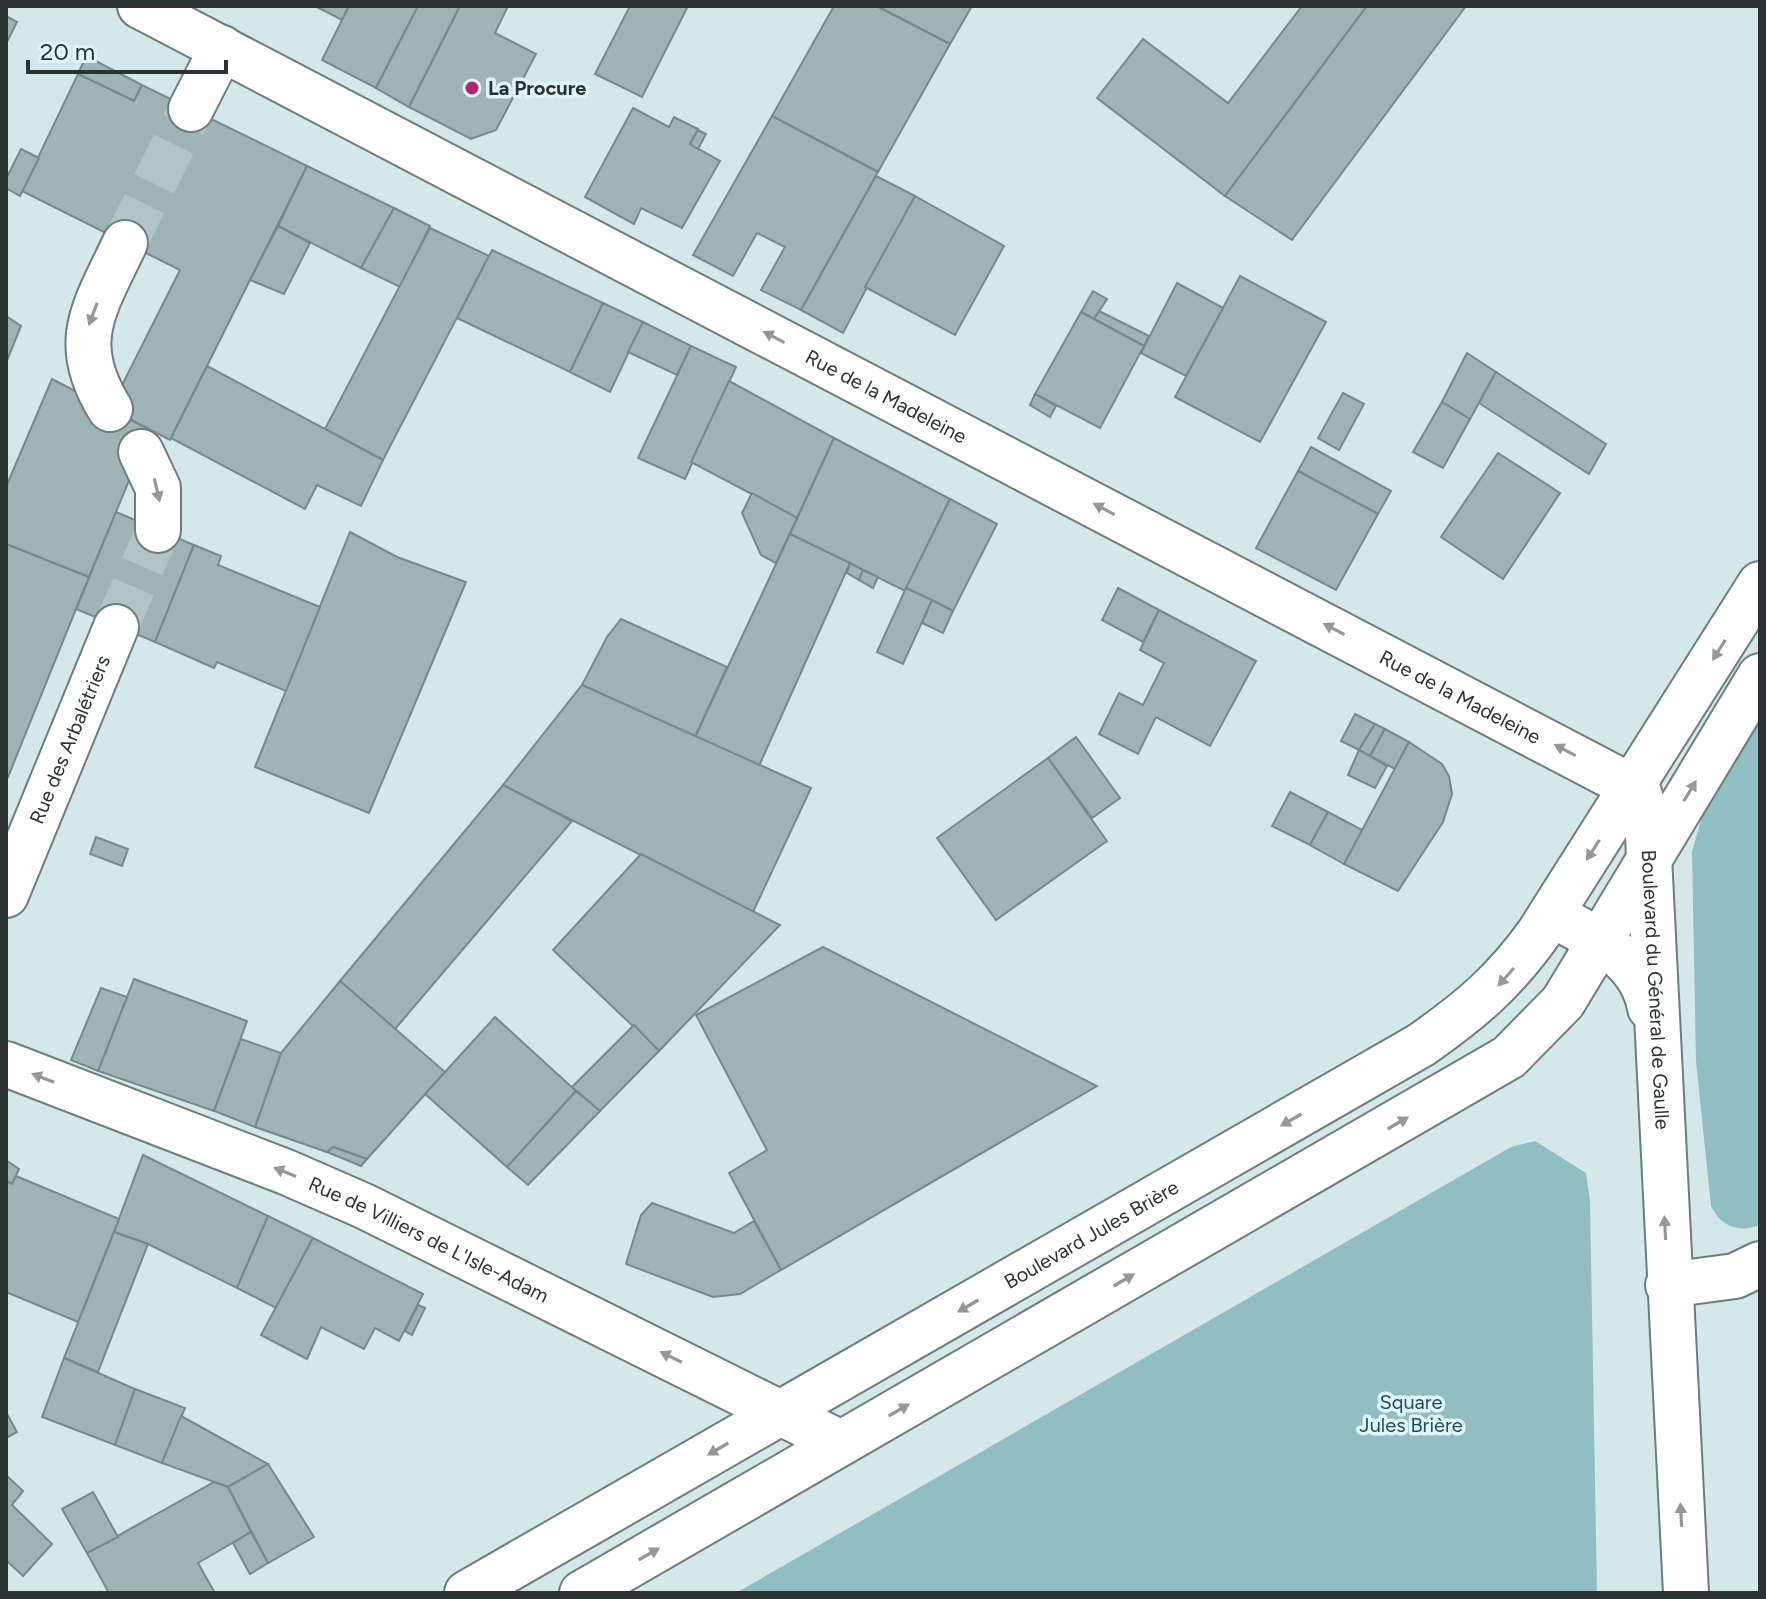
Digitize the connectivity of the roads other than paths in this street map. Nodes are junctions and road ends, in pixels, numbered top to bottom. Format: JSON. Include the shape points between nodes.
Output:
{"nodes":[{"id":1,"x":140,"y":6,"type":"edge"},
{"id":2,"x":222,"y":48,"type":"junction"},
{"id":3,"x":191,"y":109,"type":"tunnel mouth"},
{"id":4,"x":125,"y":243,"type":"tunnel mouth"},
{"id":5,"x":110,"y":409,"type":"dead end"},
{"id":6,"x":141,"y":452,"type":"dead end"},
{"id":7,"x":158,"y":530,"type":"tunnel mouth"},
{"id":8,"x":1760,"y":584,"type":"edge"},
{"id":9,"x":116,"y":627,"type":"tunnel mouth"},
{"id":10,"x":1760,"y":676,"type":"edge"},
{"id":11,"x":1634,"y":786,"type":"junction"},
{"id":12,"x":1649,"y":858,"type":"junction"},
{"id":13,"x":6,"y":895,"type":"edge"},
{"id":14,"x":1552,"y":914,"type":"junction"},
{"id":15,"x":1599,"y":941,"type":"junction"},
{"id":16,"x":1657,"y":1050,"type":"junction"},
{"id":17,"x":6,"y":1064,"type":"edge"},
{"id":18,"x":1760,"y":1264,"type":"edge"},
{"id":19,"x":1668,"y":1285,"type":"junction"},
{"id":20,"x":781,"y":1413,"type":"junction"},
{"id":21,"x":841,"y":1443,"type":"junction"},
{"id":22,"x":467,"y":1593,"type":"edge"},
{"id":23,"x":582,"y":1593,"type":"edge"},
{"id":24,"x":1686,"y":1593,"type":"edge"}],
"edges":[{"from":1,"to":2,"type":"street","name":"Rue de la Madeleine"},
{"from":2,"to":3,"type":"street"},
{"from":11,"to":2,"type":"street","name":"Rue de la Madeleine","one_way":true},
{"from":4,"to":5,"type":"street","one_way":true,"via":[[87,332],[90,371]]},
{"from":6,"to":7,"type":"street","one_way":true,"via":[[158,488]]},
{"from":8,"to":11,"type":"street","one_way":true},
{"from":9,"to":13,"type":"street","name":"Rue des Arbalétriers"},
{"from":12,"to":10,"type":"street","name":"Boulevard du Général de Gaulle","one_way":true},
{"from":11,"to":12,"type":"street","via":[[1645,807]]},
{"from":11,"to":14,"type":"street","name":"Boulevard Jules Brière","one_way":true},
{"from":12,"to":15,"type":"street"},
{"from":12,"to":16,"type":"street","name":"Boulevard du Général de Gaulle"},
{"from":14,"to":15,"type":"street"},
{"from":14,"to":20,"type":"street","name":"Boulevard Jules Brière","one_way":true,"via":[[1496,989],[1421,1045]]},
{"from":15,"to":16,"type":"street","via":[[1627,960],[1643,983]]},
{"from":21,"to":15,"type":"street","one_way":true,"via":[[1509,1057],[1563,1002]]},
{"from":19,"to":16,"type":"street","name":"Boulevard du Général de Gaulle","one_way":true},
{"from":20,"to":17,"type":"street","name":"Rue de Villiers de L'Isle-Adam","one_way":true,"via":[[364,1206]]},
{"from":18,"to":19,"type":"street","via":[[1735,1276]]},
{"from":24,"to":19,"type":"street","name":"Boulevard du Général de Gaulle","one_way":true},
{"from":20,"to":21,"type":"street","name":"Rue de Villiers de L'Isle-Adam"},
{"from":20,"to":22,"type":"street","name":"Boulevard Jules Brière","one_way":true},
{"from":23,"to":21,"type":"street","one_way":true}]}
